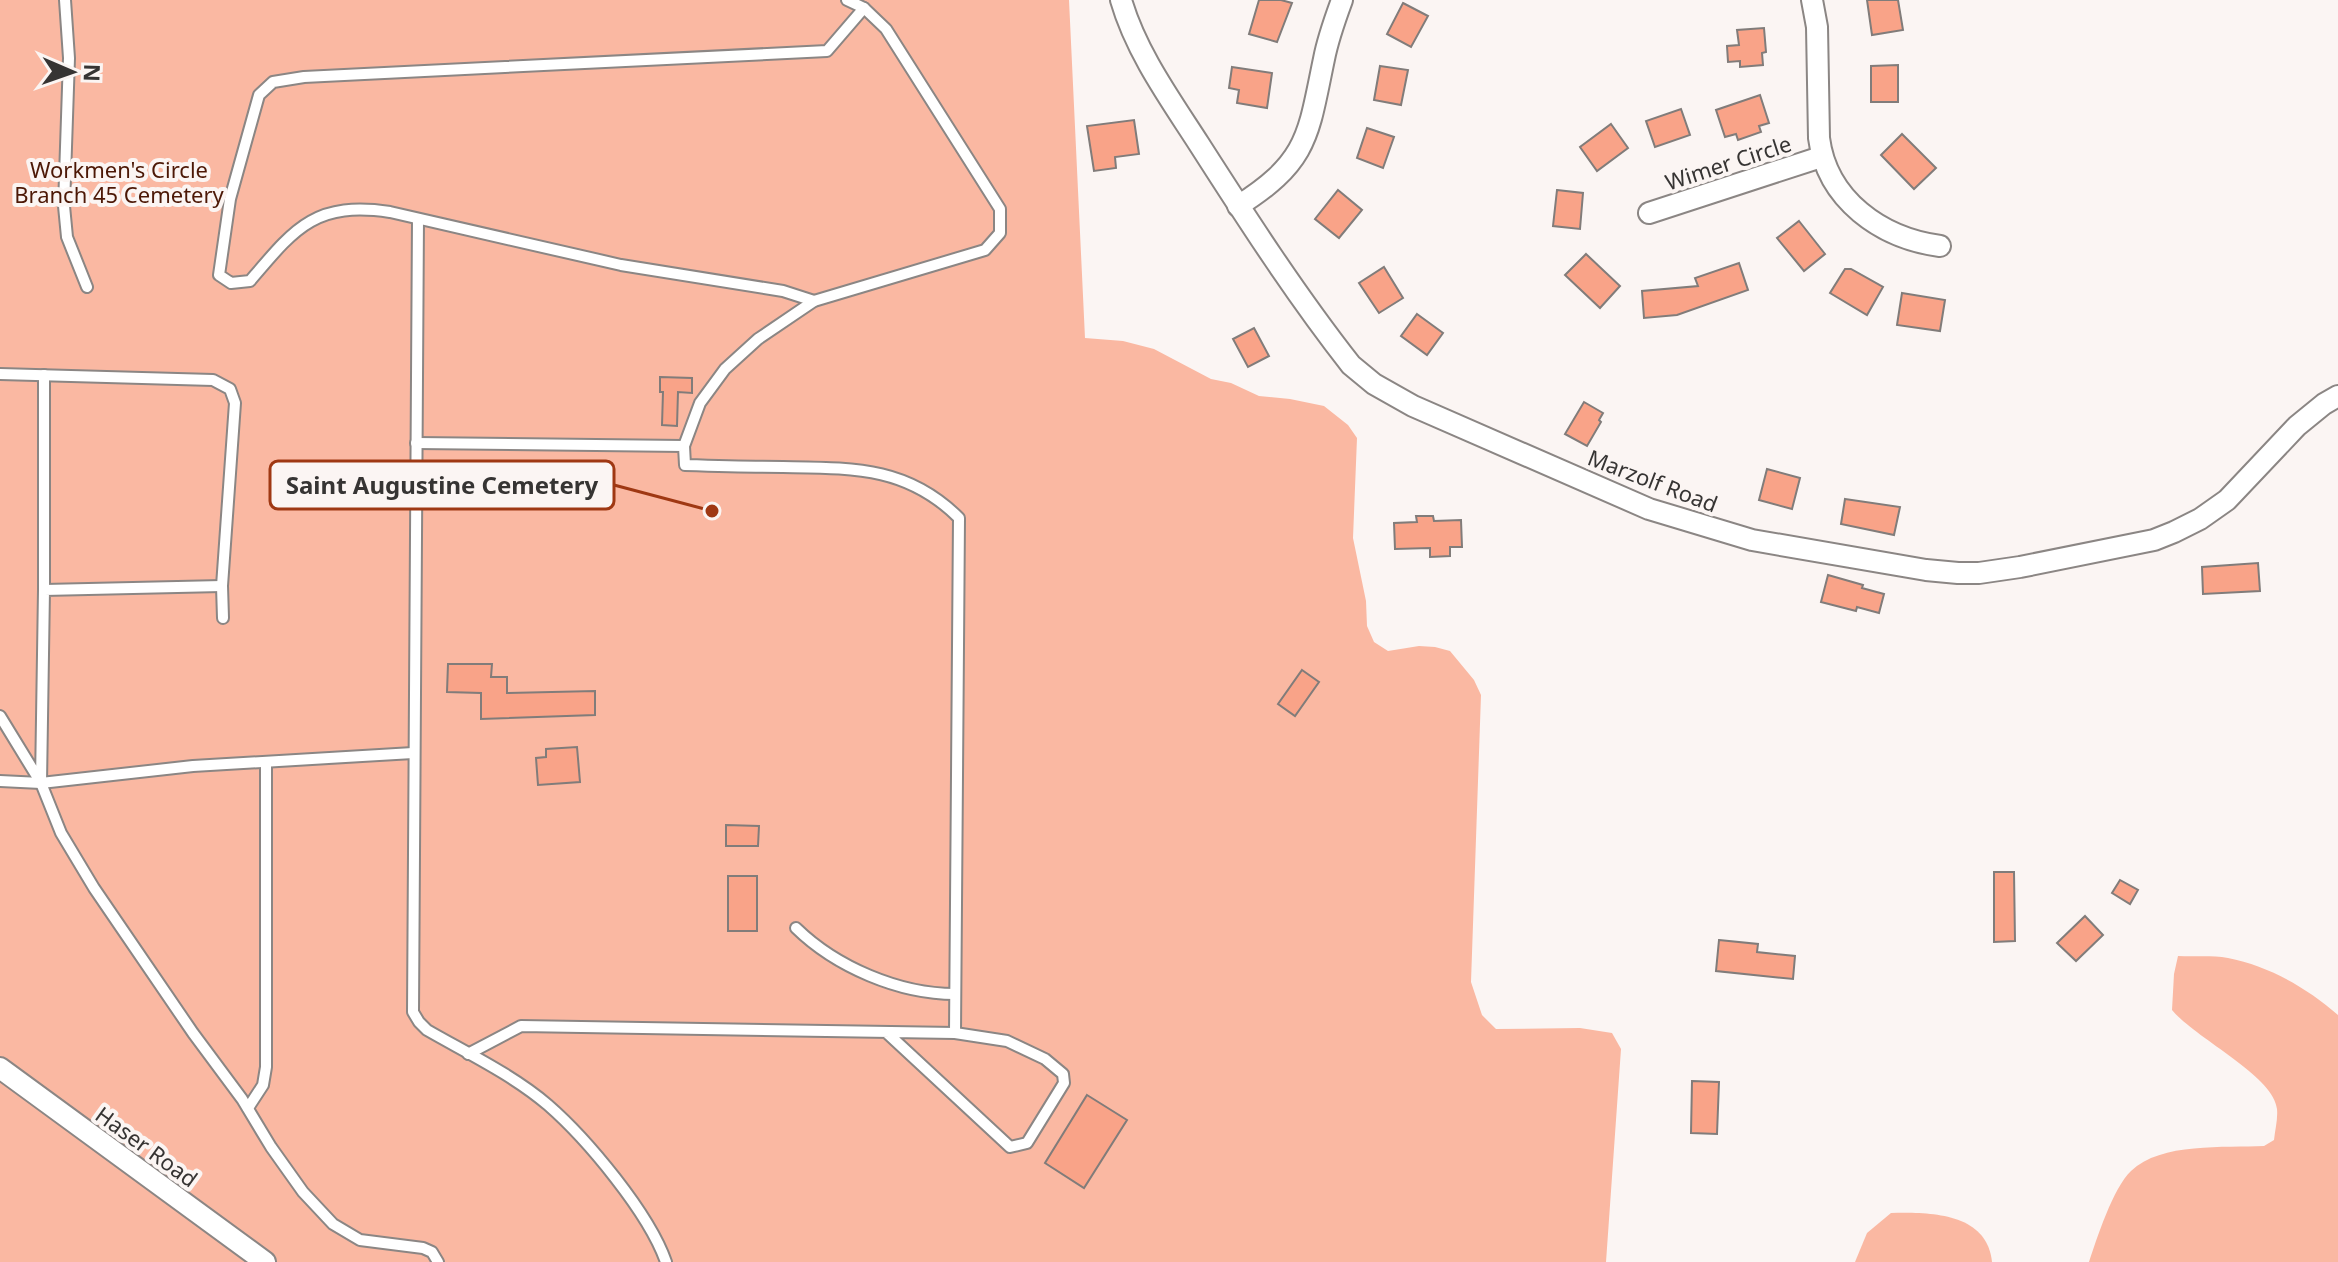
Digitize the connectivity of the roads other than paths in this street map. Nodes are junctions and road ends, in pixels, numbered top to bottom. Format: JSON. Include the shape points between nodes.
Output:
{"nodes":[{"id":1,"x":65,"y":0,"type":"edge"},
{"id":2,"x":847,"y":0,"type":"edge"},
{"id":3,"x":1121,"y":0,"type":"edge"},
{"id":4,"x":1342,"y":0,"type":"edge"},
{"id":5,"x":1812,"y":0,"type":"edge"},
{"id":6,"x":864,"y":8,"type":"junction"},
{"id":7,"x":1821,"y":157,"type":"junction"},
{"id":8,"x":1238,"y":206,"type":"junction"},
{"id":9,"x":1649,"y":213,"type":"dead end"},
{"id":10,"x":418,"y":219,"type":"junction"},
{"id":11,"x":1940,"y":246,"type":"dead end"},
{"id":12,"x":87,"y":287,"type":"dead end"},
{"id":13,"x":814,"y":301,"type":"junction"},
{"id":14,"x":0,"y":374,"type":"edge"},
{"id":15,"x":44,"y":375,"type":"junction"},
{"id":16,"x":2338,"y":396,"type":"edge"},
{"id":17,"x":416,"y":443,"type":"junction"},
{"id":18,"x":684,"y":446,"type":"junction"},
{"id":19,"x":222,"y":586,"type":"junction"},
{"id":20,"x":44,"y":590,"type":"junction"},
{"id":21,"x":223,"y":618,"type":"dead end"},
{"id":22,"x":0,"y":716,"type":"edge"},
{"id":23,"x":413,"y":753,"type":"junction"},
{"id":24,"x":266,"y":762,"type":"junction"},
{"id":25,"x":0,"y":781,"type":"edge"},
{"id":26,"x":41,"y":783,"type":"junction"},
{"id":27,"x":796,"y":928,"type":"dead end"},
{"id":28,"x":955,"y":994,"type":"junction"},
{"id":29,"x":886,"y":1032,"type":"junction"},
{"id":30,"x":955,"y":1033,"type":"junction"},
{"id":31,"x":468,"y":1054,"type":"junction"},
{"id":32,"x":0,"y":1068,"type":"edge"},
{"id":33,"x":248,"y":1108,"type":"junction"},
{"id":34,"x":265,"y":1262,"type":"edge"},
{"id":35,"x":438,"y":1262,"type":"edge"},
{"id":36,"x":666,"y":1262,"type":"edge"}],
"edges":[{"from":1,"to":12,"type":"lane","via":[[69,58],[64,206],[67,237]]},
{"from":2,"to":6,"type":"lane"},
{"from":3,"to":8,"type":"street","name":"Marzolf Road","via":[[1134,38]]},
{"from":4,"to":8,"type":"street","via":[[1303,144],[1281,174]]},
{"from":5,"to":7,"type":"street"},
{"from":6,"to":10,"type":"lane","via":[[827,51],[273,82],[259,95],[251,120],[230,199],[219,275],[231,283],[250,281],[303,224],[333,211],[364,208]]},
{"from":6,"to":13,"type":"lane","via":[[886,29],[1000,209],[1000,233],[985,250]]},
{"from":7,"to":9,"type":"street","name":"Wimer Circle"},
{"from":7,"to":11,"type":"street","via":[[1840,191],[1869,219],[1904,239]]},
{"from":8,"to":16,"type":"street","name":"Marzolf Road","via":[[1351,365],[1387,392],[1663,514],[1752,540],[1911,568],[1979,573],[2154,540],[2227,500],[2297,426]]},
{"from":10,"to":13,"type":"lane"},
{"from":10,"to":17,"type":"lane"},
{"from":13,"to":18,"type":"lane","via":[[725,369],[700,403]]},
{"from":14,"to":15,"type":"lane"},
{"from":15,"to":19,"type":"lane","via":[[213,380],[230,389],[235,403]]},
{"from":15,"to":20,"type":"lane"},
{"from":17,"to":18,"type":"lane"},
{"from":17,"to":23,"type":"lane"},
{"from":18,"to":28,"type":"lane","via":[[685,465],[853,468],[884,474],[940,499],[959,518]]},
{"from":19,"to":20,"type":"lane"},
{"from":19,"to":21,"type":"lane"},
{"from":20,"to":26,"type":"lane"},
{"from":22,"to":26,"type":"lane"},
{"from":23,"to":24,"type":"lane"},
{"from":23,"to":31,"type":"lane","via":[[413,1012],[427,1030]]},
{"from":24,"to":26,"type":"lane"},
{"from":24,"to":33,"type":"lane","via":[[266,1067],[263,1085]]},
{"from":25,"to":26,"type":"lane"},
{"from":26,"to":33,"type":"lane","via":[[61,833],[94,888]]},
{"from":27,"to":28,"type":"lane","via":[[816,947],[871,975],[935,994]]},
{"from":28,"to":30,"type":"lane"},
{"from":29,"to":30,"type":"lane"},
{"from":29,"to":30,"type":"lane","via":[[1010,1147],[1027,1143],[1064,1083],[1063,1074],[1007,1041]]},
{"from":29,"to":31,"type":"lane","via":[[521,1026]]},
{"from":31,"to":36,"type":"lane","via":[[557,1115],[608,1169],[650,1227]]},
{"from":32,"to":34,"type":"street","name":"Haser Road"},
{"from":33,"to":35,"type":"lane","via":[[303,1192],[333,1224],[360,1240],[423,1248]]}]}
